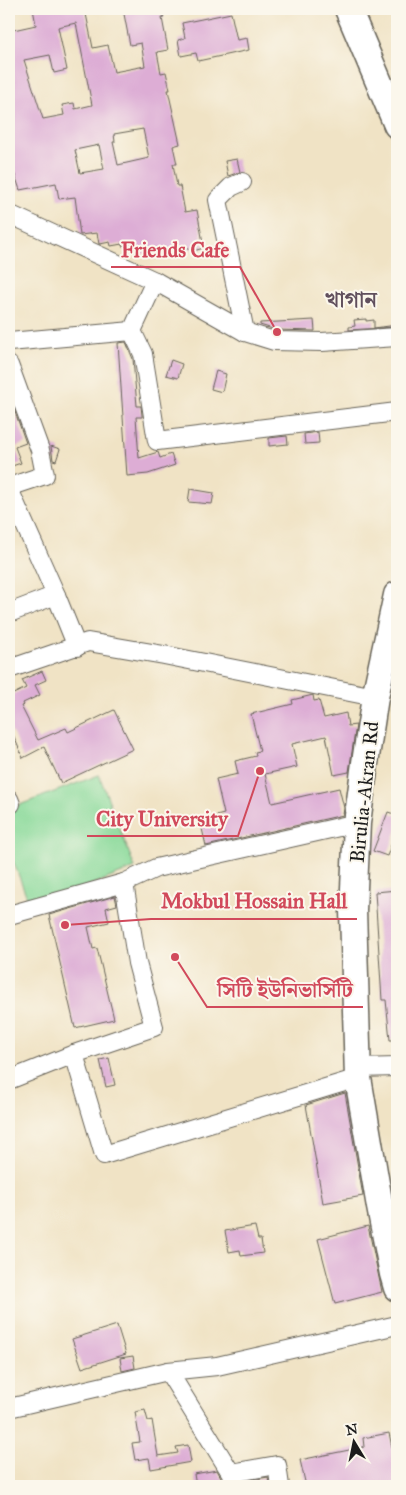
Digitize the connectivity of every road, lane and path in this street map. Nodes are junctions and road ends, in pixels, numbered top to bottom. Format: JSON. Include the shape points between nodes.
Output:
{"nodes":[{"id":1,"x":348,"y":9,"type":"edge"},
{"id":2,"x":397,"y":126,"type":"edge"},
{"id":3,"x":242,"y":182,"type":"dead end"},
{"id":4,"x":9,"y":214,"type":"edge"},
{"id":5,"x":155,"y":281,"type":"junction"},
{"id":6,"x":132,"y":331,"type":"junction"},
{"id":7,"x":245,"y":332,"type":"junction"},
{"id":8,"x":397,"y":337,"type":"edge"},
{"id":9,"x":9,"y":342,"type":"edge"},
{"id":10,"x":9,"y":365,"type":"edge"},
{"id":11,"x":397,"y":412,"type":"edge"},
{"id":12,"x":10,"y":496,"type":"edge"},
{"id":13,"x":56,"y":595,"type":"junction"},
{"id":14,"x":397,"y":595,"type":"edge"},
{"id":15,"x":9,"y":613,"type":"edge"},
{"id":16,"x":77,"y":647,"type":"junction"},
{"id":17,"x":9,"y":669,"type":"edge"},
{"id":18,"x":375,"y":697,"type":"junction"},
{"id":19,"x":9,"y":799,"type":"edge"},
{"id":20,"x":9,"y":805,"type":"edge"},
{"id":21,"x":357,"y":823,"type":"junction"},
{"id":22,"x":124,"y":883,"type":"junction"},
{"id":23,"x":9,"y":915,"type":"edge"},
{"id":24,"x":74,"y":1054,"type":"junction"},
{"id":25,"x":397,"y":1067,"type":"edge"},
{"id":26,"x":358,"y":1073,"type":"junction"},
{"id":27,"x":9,"y":1080,"type":"edge"},
{"id":28,"x":397,"y":1288,"type":"edge"},
{"id":29,"x":397,"y":1325,"type":"edge"},
{"id":30,"x":168,"y":1371,"type":"junction"},
{"id":31,"x":9,"y":1408,"type":"edge"},
{"id":32,"x":280,"y":1486,"type":"edge"}],
"edges":[{"from":1,"to":2,"type":"highway"},
{"from":3,"to":7,"type":"street","via":[[231,187],[218,200]]},
{"from":4,"to":5,"type":"street"},
{"from":5,"to":6,"type":"street"},
{"from":5,"to":7,"type":"street"},
{"from":6,"to":9,"type":"street"},
{"from":6,"to":11,"type":"street","via":[[143,354],[157,441]]},
{"from":7,"to":8,"type":"street","via":[[274,341],[322,342]]},
{"from":10,"to":12,"type":"street","via":[[40,450],[45,475]]},
{"from":12,"to":13,"type":"street"},
{"from":13,"to":15,"type":"street"},
{"from":13,"to":16,"type":"street"},
{"from":14,"to":18,"type":"highway","name":"Birulia-Akran Rd"},
{"from":16,"to":17,"type":"street"},
{"from":16,"to":18,"type":"street","via":[[88,642]]},
{"from":18,"to":21,"type":"highway","name":"Birulia-Akran Rd"},
{"from":19,"to":20,"type":"street"},
{"from":21,"to":22,"type":"street","via":[[156,868]]},
{"from":21,"to":26,"type":"highway","name":"Birulia-Akran Rd","via":[[353,910]]},
{"from":22,"to":23,"type":"street"},
{"from":22,"to":24,"type":"street","via":[[137,963],[154,1027]]},
{"from":24,"to":26,"type":"street","via":[[104,1155]]},
{"from":24,"to":27,"type":"street"},
{"from":25,"to":26,"type":"street"},
{"from":26,"to":28,"type":"highway","name":"Birulia-Akran Rd"},
{"from":29,"to":30,"type":"street","via":[[217,1366]]},
{"from":30,"to":31,"type":"street"},
{"from":30,"to":32,"type":"street","via":[[231,1473],[277,1464]]}]}
